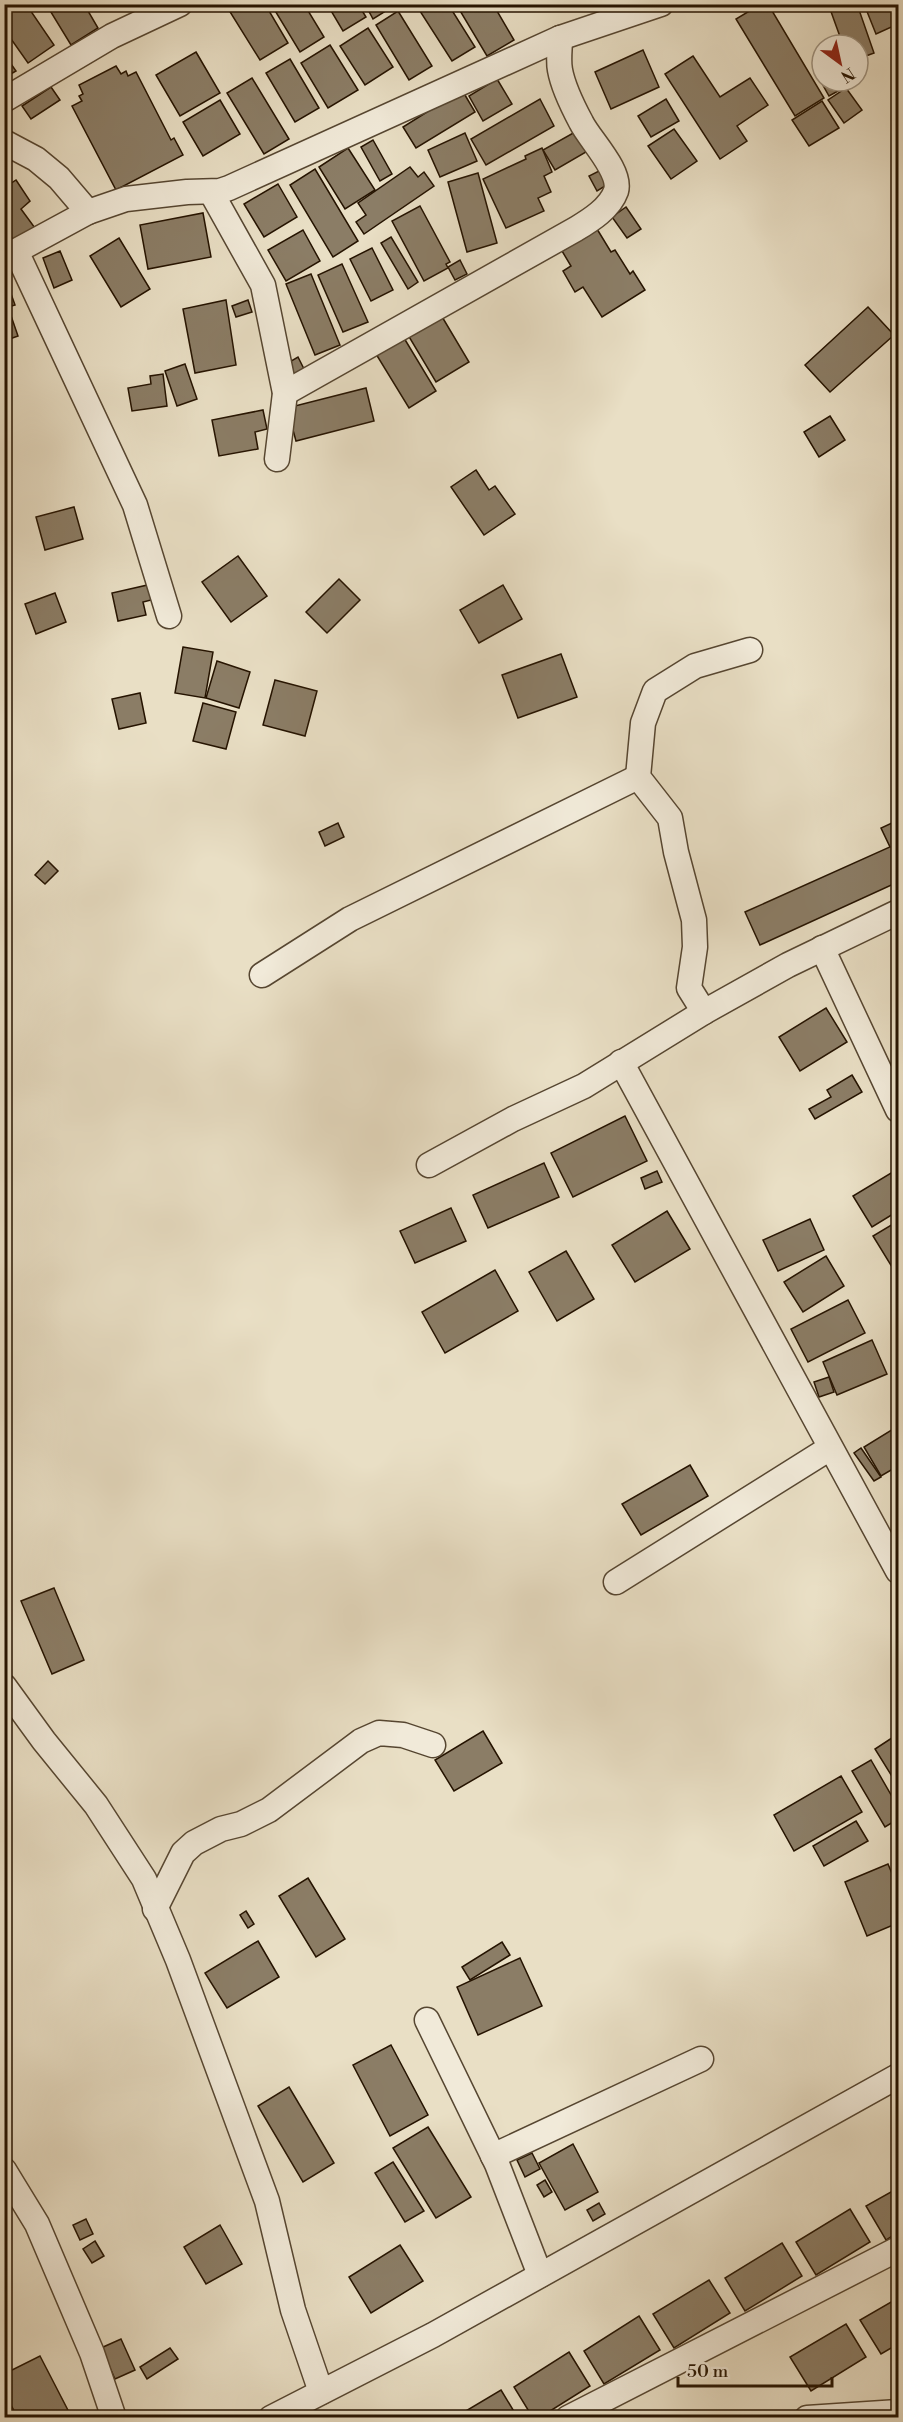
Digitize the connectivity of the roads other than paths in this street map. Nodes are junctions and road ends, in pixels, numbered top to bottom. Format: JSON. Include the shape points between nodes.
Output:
{"nodes":[{"id":1,"x":180,"y":4,"type":"edge"},
{"id":2,"x":661,"y":4,"type":"edge"},
{"id":3,"x":560,"y":38,"type":"junction"},
{"id":4,"x":4,"y":100,"type":"edge"},
{"id":5,"x":4,"y":142,"type":"edge"},
{"id":6,"x":211,"y":192,"type":"junction"},
{"id":7,"x":88,"y":212,"type":"junction"},
{"id":8,"x":285,"y":393,"type":"junction"},
{"id":9,"x":277,"y":459,"type":"dead end"},
{"id":10,"x":169,"y":616,"type":"dead end"},
{"id":11,"x":750,"y":650,"type":"dead end"},
{"id":12,"x":638,"y":777,"type":"junction"},
{"id":13,"x":898,"y":912,"type":"edge"},
{"id":14,"x":822,"y":948,"type":"junction"},
{"id":15,"x":262,"y":975,"type":"dead end"},
{"id":16,"x":704,"y":1012,"type":"junction"},
{"id":17,"x":621,"y":1062,"type":"junction"},
{"id":18,"x":898,"y":1110,"type":"edge"},
{"id":19,"x":429,"y":1165,"type":"dead end"},
{"id":20,"x":830,"y":1448,"type":"junction"},
{"id":21,"x":898,"y":1571,"type":"edge"},
{"id":22,"x":616,"y":1582,"type":"dead end"},
{"id":23,"x":4,"y":1686,"type":"edge"},
{"id":24,"x":433,"y":1745,"type":"dead end"},
{"id":25,"x":155,"y":1909,"type":"junction"},
{"id":26,"x":427,"y":2020,"type":"dead end"},
{"id":27,"x":701,"y":2059,"type":"dead end"},
{"id":28,"x":898,"y":2076,"type":"edge"},
{"id":29,"x":493,"y":2156,"type":"junction"},
{"id":30,"x":4,"y":2170,"type":"edge"},
{"id":31,"x":898,"y":2249,"type":"edge"},
{"id":32,"x":540,"y":2275,"type":"junction"},
{"id":33,"x":321,"y":2392,"type":"junction"},
{"id":34,"x":898,"y":2412,"type":"edge"},
{"id":35,"x":114,"y":2418,"type":"edge"},
{"id":36,"x":271,"y":2418,"type":"edge"},
{"id":37,"x":568,"y":2418,"type":"edge"},
{"id":38,"x":807,"y":2418,"type":"edge"}],
"edges":[{"from":1,"to":4,"type":"street","via":[[112,36]]},
{"from":2,"to":3,"type":"street"},
{"from":3,"to":6,"type":"street","via":[[229,188]]},
{"from":3,"to":8,"type":"street","via":[[560,70],[570,97],[581,123],[615,178],[616,190],[606,205],[576,229]]},
{"from":5,"to":7,"type":"street","via":[[36,159],[59,178]]},
{"from":6,"to":7,"type":"street","via":[[126,199]]},
{"from":6,"to":8,"type":"street","via":[[263,285]]},
{"from":7,"to":10,"type":"street","via":[[16,250],[135,505]]},
{"from":8,"to":9,"type":"street"},
{"from":11,"to":12,"type":"street","via":[[695,666],[655,691],[643,723]]},
{"from":12,"to":15,"type":"street","via":[[350,920]]},
{"from":12,"to":16,"type":"street","via":[[670,818],[694,920],[689,988]]},
{"from":13,"to":14,"type":"street"},
{"from":14,"to":16,"type":"street"},
{"from":14,"to":18,"type":"street"},
{"from":16,"to":17,"type":"street"},
{"from":17,"to":19,"type":"street","via":[[584,1086]]},
{"from":17,"to":20,"type":"street"},
{"from":20,"to":21,"type":"street"},
{"from":20,"to":22,"type":"street"},
{"from":23,"to":25,"type":"street","via":[[96,1805],[144,1879]]},
{"from":24,"to":25,"type":"street","via":[[403,1735],[379,1733],[361,1741],[269,1810],[194,1843],[183,1853]]},
{"from":25,"to":33,"type":"street","via":[[178,1960],[267,2201],[293,2310]]},
{"from":26,"to":29,"type":"street"},
{"from":27,"to":29,"type":"street"},
{"from":28,"to":32,"type":"street"},
{"from":29,"to":32,"type":"street"},
{"from":30,"to":35,"type":"street","via":[[37,2224],[92,2353]]},
{"from":31,"to":37,"type":"street"},
{"from":32,"to":33,"type":"street"},
{"from":33,"to":36,"type":"street"},
{"from":34,"to":38,"type":"street"}]}
